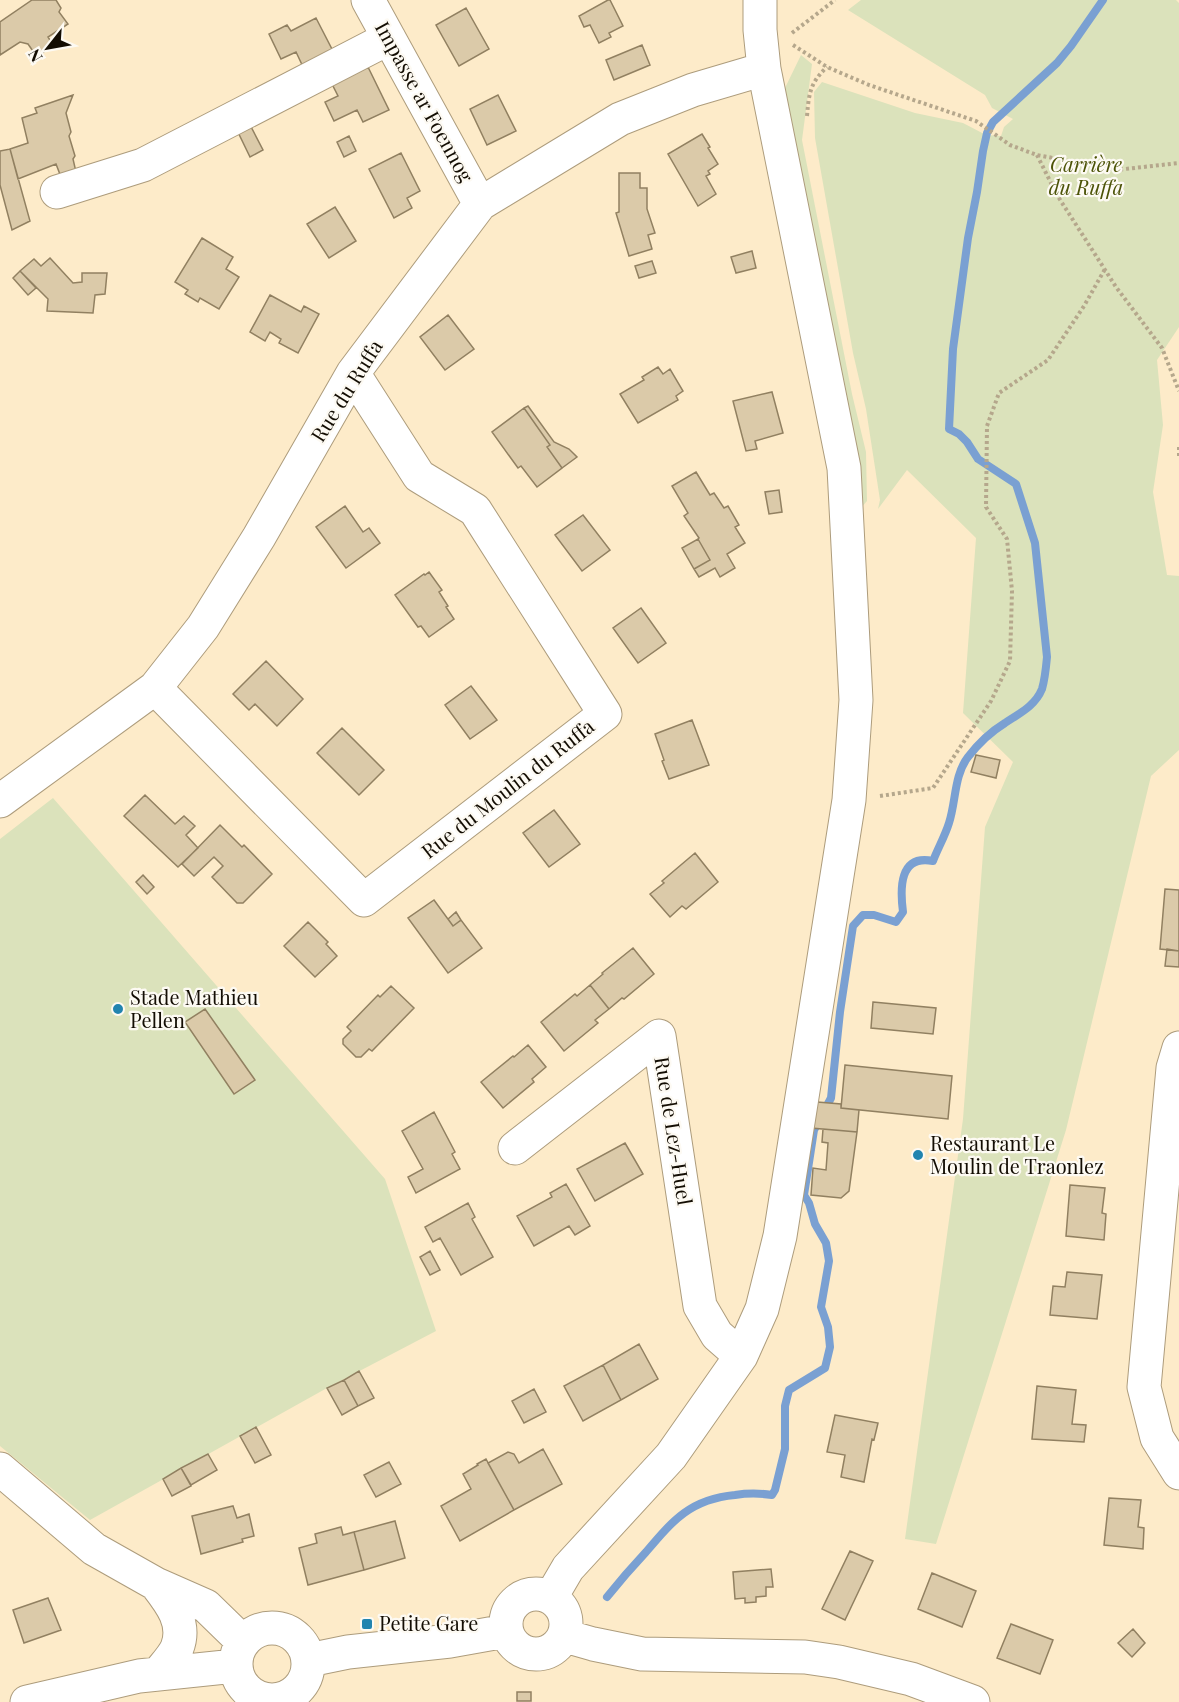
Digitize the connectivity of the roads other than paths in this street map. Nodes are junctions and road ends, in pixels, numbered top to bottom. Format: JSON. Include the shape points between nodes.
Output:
{"nodes":[{"id":1,"x":368,"y":0,"type":"edge"},
{"id":2,"x":760,"y":0,"type":"edge"},
{"id":3,"x":389,"y":38,"type":"junction"},
{"id":4,"x":764,"y":69,"type":"junction"},
{"id":5,"x":57,"y":192,"type":"dead end"},
{"id":6,"x":480,"y":204,"type":"junction"},
{"id":7,"x":353,"y":374,"type":"junction"},
{"id":8,"x":155,"y":688,"type":"junction"},
{"id":9,"x":0,"y":801,"type":"edge"},
{"id":10,"x":1179,"y":1048,"type":"edge"},
{"id":11,"x":515,"y":1148,"type":"dead end"},
{"id":12,"x":741,"y":1356,"type":"junction"},
{"id":13,"x":0,"y":1469,"type":"edge"},
{"id":14,"x":1179,"y":1473,"type":"edge"},
{"id":15,"x":156,"y":1584,"type":"junction"},
{"id":16,"x":551,"y":1597,"type":"junction"},
{"id":17,"x":506,"y":1631,"type":"junction"},
{"id":18,"x":565,"y":1635,"type":"junction"},
{"id":19,"x":239,"y":1654,"type":"junction"},
{"id":20,"x":309,"y":1660,"type":"junction"},
{"id":21,"x":158,"y":1674,"type":"junction"},
{"id":22,"x":284,"y":1700,"type":"edge"},
{"id":23,"x":27,"y":1702,"type":"edge"},
{"id":24,"x":973,"y":1702,"type":"edge"}],
"edges":[{"from":1,"to":3,"type":"street","name":"Impasse ar Foennog"},
{"from":2,"to":4,"type":"street"},
{"from":3,"to":5,"type":"street","via":[[143,165]]},
{"from":3,"to":6,"type":"street","name":"Impasse ar Foennog"},
{"from":4,"to":6,"type":"street","name":"Rue du Ruffa","via":[[693,90],[620,119]]},
{"from":4,"to":12,"type":"street","via":[[844,468],[856,700],[849,800],[780,1236],[762,1309]]},
{"from":6,"to":7,"type":"street","name":"Rue du Ruffa"},
{"from":7,"to":8,"type":"street","name":"Rue du Ruffa","via":[[209,617]]},
{"from":7,"to":8,"type":"street","name":"Rue du Moulin du Ruffa","via":[[419,476],[475,510],[605,714],[364,900]]},
{"from":8,"to":9,"type":"street","name":"Rue du Ruffa"},
{"from":10,"to":14,"type":"street","via":[[1173,1068],[1143,1387],[1157,1438]]},
{"from":11,"to":12,"type":"street","name":"Rue de Lez-Huel","via":[[658,1036],[700,1306],[717,1335]]},
{"from":12,"to":16,"type":"street","via":[[671,1456],[568,1568]]},
{"from":13,"to":15,"type":"street","via":[[94,1549]]},
{"from":15,"to":19,"type":"street","via":[[206,1606]]},
{"from":15,"to":21,"type":"street","via":[[174,1606],[180,1628],[177,1647]]},
{"from":16,"to":17,"type":"street","via":[[534,1594],[518,1599],[507,1614]]},
{"from":16,"to":18,"type":"street","via":[[562,1607],[567,1621]]},
{"from":17,"to":18,"type":"street","via":[[513,1645],[526,1654],[549,1652]]},
{"from":17,"to":20,"type":"street"},
{"from":18,"to":24,"type":"street","via":[[642,1654],[805,1657],[839,1662],[911,1679]]},
{"from":19,"to":20,"type":"street","via":[[253,1632],[267,1627],[282,1628],[295,1635]]},
{"from":19,"to":21,"type":"street"},
{"from":19,"to":22,"type":"street","via":[[238,1677],[243,1687],[262,1699]]},
{"from":20,"to":22,"type":"street","via":[[303,1683]]},
{"from":21,"to":23,"type":"street"}]}
